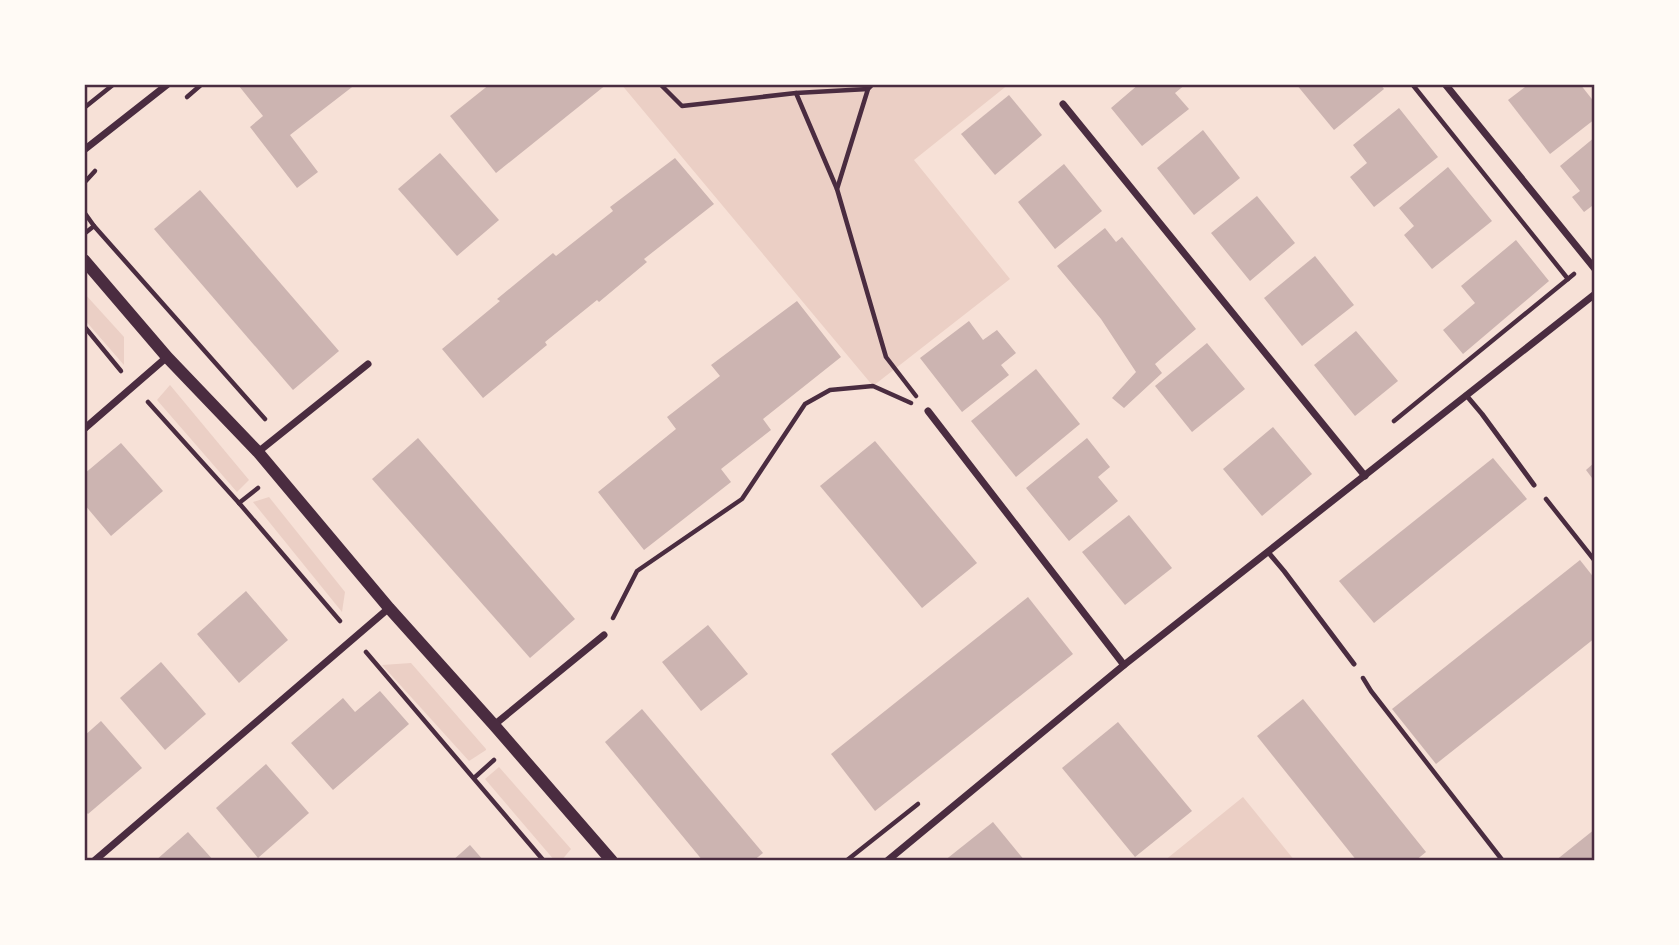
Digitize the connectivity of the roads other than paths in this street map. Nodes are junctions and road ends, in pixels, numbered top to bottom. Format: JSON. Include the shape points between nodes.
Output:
{"nodes":[{"id":1,"x":168,"y":84,"type":"edge"},
{"id":2,"x":1445,"y":84,"type":"edge"},
{"id":3,"x":1063,"y":104,"type":"dead end"},
{"id":4,"x":84,"y":150,"type":"edge"},
{"id":5,"x":84,"y":260,"type":"edge"},
{"id":6,"x":1595,"y":269,"type":"edge"},
{"id":7,"x":1592,"y":297,"type":"edge"},
{"id":8,"x":167,"y":357,"type":"junction"},
{"id":9,"x":369,"y":364,"type":"dead end"},
{"id":10,"x":1466,"y":396,"type":"junction"},
{"id":11,"x":928,"y":411,"type":"road end"},
{"id":12,"x":84,"y":429,"type":"edge"},
{"id":13,"x":258,"y":452,"type":"junction"},
{"id":14,"x":1364,"y":476,"type":"junction"},
{"id":15,"x":1534,"y":485,"type":"road end"},
{"id":16,"x":1268,"y":552,"type":"junction"},
{"id":17,"x":389,"y":608,"type":"junction"},
{"id":18,"x":604,"y":635,"type":"road end"},
{"id":19,"x":1354,"y":664,"type":"road end"},
{"id":20,"x":1124,"y":665,"type":"junction"},
{"id":21,"x":494,"y":725,"type":"junction"},
{"id":22,"x":94,"y":861,"type":"edge"},
{"id":23,"x":612,"y":861,"type":"edge"},
{"id":24,"x":887,"y":861,"type":"edge"}],
"edges":[{"from":1,"to":4,"type":"street"},
{"from":2,"to":6,"type":"street"},
{"from":3,"to":14,"type":"street"},
{"from":5,"to":8,"type":"street"},
{"from":7,"to":10,"type":"street"},
{"from":8,"to":12,"type":"street"},
{"from":8,"to":13,"type":"street"},
{"from":9,"to":13,"type":"street"},
{"from":10,"to":14,"type":"street"},
{"from":10,"to":15,"type":"lane"},
{"from":11,"to":20,"type":"street"},
{"from":13,"to":17,"type":"street"},
{"from":14,"to":16,"type":"street"},
{"from":16,"to":19,"type":"lane"},
{"from":16,"to":20,"type":"street"},
{"from":17,"to":21,"type":"street"},
{"from":17,"to":22,"type":"street"},
{"from":18,"to":21,"type":"street"},
{"from":20,"to":24,"type":"street"},
{"from":21,"to":23,"type":"street"}]}
